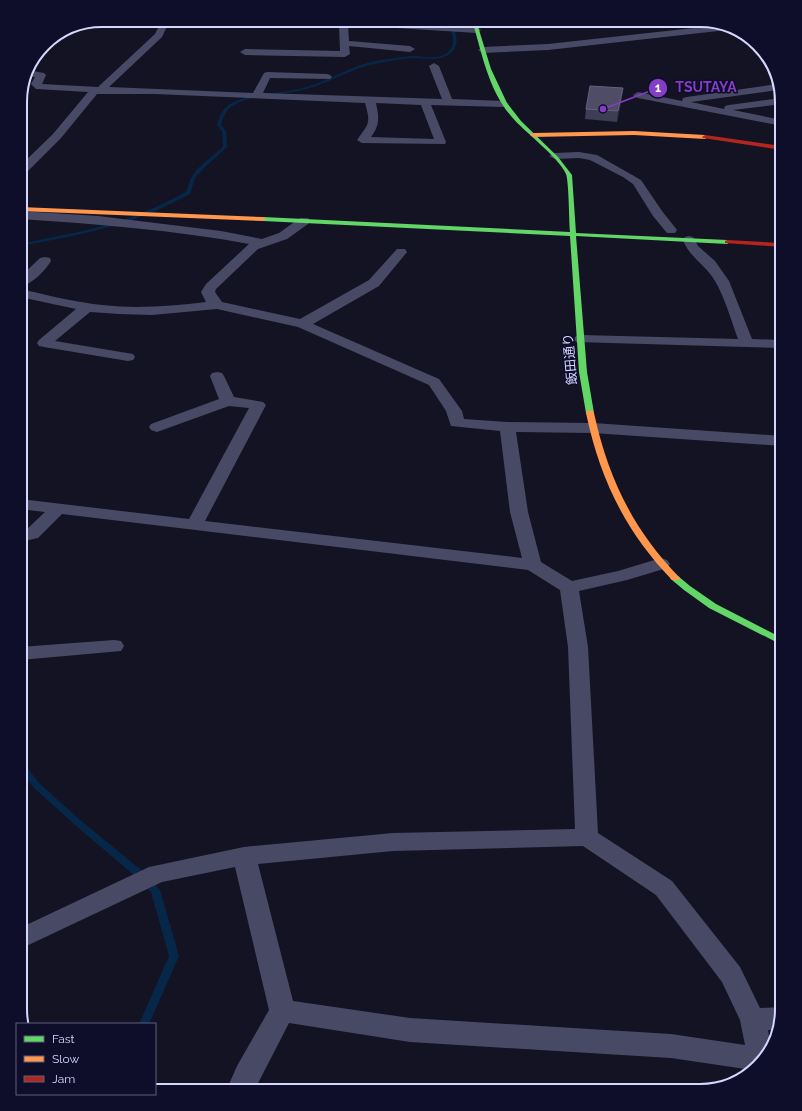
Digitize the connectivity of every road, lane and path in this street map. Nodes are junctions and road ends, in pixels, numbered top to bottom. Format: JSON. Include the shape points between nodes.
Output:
{"nodes":[{"id":1,"x":163,"y":27,"type":"edge"},
{"id":2,"x":343,"y":27,"type":"edge"},
{"id":3,"x":432,"y":27,"type":"edge"},
{"id":4,"x":476,"y":27,"type":"edge"},
{"id":5,"x":716,"y":28,"type":"edge"},
{"id":6,"x":477,"y":30,"type":"junction"},
{"id":7,"x":344,"y":43,"type":"junction"},
{"id":8,"x":410,"y":49,"type":"dead end"},
{"id":9,"x":483,"y":50,"type":"junction"},
{"id":10,"x":244,"y":52,"type":"dead end"},
{"id":11,"x":434,"y":66,"type":"dead end"},
{"id":12,"x":33,"y":74,"type":"edge"},
{"id":13,"x":327,"y":77,"type":"dead end"},
{"id":14,"x":773,"y":88,"type":"edge"},
{"id":15,"x":97,"y":91,"type":"junction"},
{"id":16,"x":638,"y":95,"type":"dead end"},
{"id":17,"x":256,"y":96,"type":"junction"},
{"id":18,"x":370,"y":101,"type":"junction"},
{"id":19,"x":775,"y":101,"type":"edge"},
{"id":20,"x":425,"y":102,"type":"junction"},
{"id":21,"x":672,"y":102,"type":"junction"},
{"id":22,"x":448,"y":103,"type":"junction"},
{"id":23,"x":504,"y":104,"type":"junction"},
{"id":24,"x":714,"y":110,"type":"junction"},
{"id":25,"x":775,"y":122,"type":"edge"},
{"id":26,"x":533,"y":135,"type":"junction"},
{"id":27,"x":775,"y":147,"type":"edge"},
{"id":28,"x":555,"y":156,"type":"junction"},
{"id":29,"x":27,"y":166,"type":"edge"},
{"id":30,"x":27,"y":202,"type":"edge"},
{"id":31,"x":27,"y":209,"type":"edge"},
{"id":32,"x":27,"y":215,"type":"edge"},
{"id":33,"x":304,"y":221,"type":"junction"},
{"id":34,"x":533,"y":223,"type":"dead end"},
{"id":35,"x":610,"y":227,"type":"dead end"},
{"id":36,"x":671,"y":230,"type":"junction"},
{"id":37,"x":573,"y":234,"type":"junction"},
{"id":38,"x":775,"y":236,"type":"edge"},
{"id":39,"x":689,"y":240,"type":"junction"},
{"id":40,"x":263,"y":243,"type":"junction"},
{"id":41,"x":775,"y":245,"type":"edge"},
{"id":42,"x":402,"y":252,"type":"dead end"},
{"id":43,"x":45,"y":261,"type":"dead end"},
{"id":44,"x":27,"y":278,"type":"edge"},
{"id":45,"x":27,"y":294,"type":"edge"},
{"id":46,"x":217,"y":305,"type":"junction"},
{"id":47,"x":86,"y":307,"type":"junction"},
{"id":48,"x":302,"y":324,"type":"junction"},
{"id":49,"x":581,"y":339,"type":"junction"},
{"id":50,"x":748,"y":343,"type":"junction"},
{"id":51,"x":775,"y":344,"type":"edge"},
{"id":52,"x":128,"y":357,"type":"dead end"},
{"id":53,"x":217,"y":376,"type":"dead end"},
{"id":54,"x":228,"y":401,"type":"junction"},
{"id":55,"x":158,"y":427,"type":"dead end"},
{"id":56,"x":507,"y":428,"type":"junction"},
{"id":57,"x":593,"y":428,"type":"junction"},
{"id":58,"x":775,"y":441,"type":"edge"},
{"id":59,"x":27,"y":505,"type":"edge"},
{"id":60,"x":59,"y":508,"type":"junction"},
{"id":61,"x":194,"y":524,"type":"junction"},
{"id":62,"x":27,"y":535,"type":"edge"},
{"id":63,"x":662,"y":564,"type":"junction"},
{"id":64,"x":532,"y":565,"type":"junction"},
{"id":65,"x":569,"y":587,"type":"junction"},
{"id":66,"x":775,"y":638,"type":"edge"},
{"id":67,"x":114,"y":646,"type":"dead end"},
{"id":68,"x":27,"y":653,"type":"edge"},
{"id":69,"x":587,"y":837,"type":"junction"},
{"id":70,"x":244,"y":856,"type":"junction"},
{"id":71,"x":27,"y":936,"type":"edge"},
{"id":72,"x":282,"y":1011,"type":"junction"},
{"id":73,"x":774,"y":1018,"type":"edge"},
{"id":74,"x":753,"y":1020,"type":"junction"},
{"id":75,"x":760,"y":1055,"type":"edge"},
{"id":76,"x":756,"y":1059,"type":"edge"},
{"id":77,"x":243,"y":1084,"type":"edge"}],
"edges":[{"from":1,"to":15,"type":"street","via":[[159,35]]},
{"from":2,"to":7,"type":"street"},
{"from":3,"to":6,"type":"street"},
{"from":4,"to":6,"type":"street","name":"飯田通り"},
{"from":5,"to":9,"type":"street","via":[[578,44]]},
{"from":6,"to":9,"type":"street","name":"飯田通り"},
{"from":7,"to":8,"type":"street"},
{"from":7,"to":10,"type":"street","via":[[345,54]]},
{"from":9,"to":23,"type":"street","name":"飯田通り","via":[[496,89]]},
{"from":11,"to":22,"type":"street"},
{"from":12,"to":15,"type":"street","via":[[41,75],[36,84],[39,88]]},
{"from":13,"to":17,"type":"street","via":[[267,75]]},
{"from":14,"to":21,"type":"street"},
{"from":15,"to":17,"type":"street"},
{"from":15,"to":29,"type":"street"},
{"from":16,"to":21,"type":"street"},
{"from":17,"to":18,"type":"street"},
{"from":18,"to":20,"type":"street"},
{"from":18,"to":20,"type":"street","via":[[374,118],[372,130],[362,140],[441,142]]},
{"from":19,"to":24,"type":"street"},
{"from":20,"to":22,"type":"street"},
{"from":21,"to":24,"type":"street"},
{"from":22,"to":23,"type":"street"},
{"from":23,"to":26,"type":"street","name":"飯田通り"},
{"from":24,"to":25,"type":"street"},
{"from":26,"to":27,"type":"street","via":[[595,133],[676,136],[735,140]]},
{"from":26,"to":28,"type":"street","name":"飯田通り"},
{"from":28,"to":36,"type":"street","via":[[593,157],[627,175],[636,182]]},
{"from":28,"to":37,"type":"street","name":"飯田通り","via":[[569,175]]},
{"from":30,"to":34,"type":"street"},
{"from":31,"to":33,"type":"street"},
{"from":32,"to":40,"type":"street","via":[[98,220],[221,235]]},
{"from":33,"to":37,"type":"street"},
{"from":33,"to":40,"type":"street","via":[[283,236]]},
{"from":35,"to":36,"type":"street"},
{"from":36,"to":38,"type":"street"},
{"from":37,"to":39,"type":"street"},
{"from":37,"to":49,"type":"street","name":"飯田通り"},
{"from":39,"to":41,"type":"street"},
{"from":39,"to":50,"type":"street","via":[[692,248],[710,264],[722,281]]},
{"from":40,"to":46,"type":"street","via":[[254,246],[211,287],[208,292]]},
{"from":42,"to":48,"type":"street","via":[[374,283]]},
{"from":43,"to":44,"type":"street"},
{"from":45,"to":47,"type":"street"},
{"from":46,"to":47,"type":"street","via":[[166,310]]},
{"from":46,"to":48,"type":"street"},
{"from":47,"to":52,"type":"street","via":[[44,343]]},
{"from":48,"to":56,"type":"street","via":[[434,382],[454,411],[458,423]]},
{"from":49,"to":50,"type":"street"},
{"from":49,"to":57,"type":"street","name":"飯田通り","via":[[582,372]]},
{"from":50,"to":51,"type":"street"},
{"from":53,"to":54,"type":"street"},
{"from":54,"to":55,"type":"street"},
{"from":54,"to":61,"type":"street","via":[[258,405]]},
{"from":56,"to":57,"type":"street"},
{"from":56,"to":64,"type":"street","via":[[519,512]]},
{"from":57,"to":58,"type":"street"},
{"from":57,"to":63,"type":"street","name":"飯田通り","via":[[601,456],[630,521]]},
{"from":59,"to":60,"type":"street"},
{"from":60,"to":61,"type":"street"},
{"from":60,"to":62,"type":"street","via":[[32,534]]},
{"from":61,"to":64,"type":"street"},
{"from":63,"to":65,"type":"street"},
{"from":63,"to":66,"type":"street","name":"飯田通り","via":[[685,587],[711,606]]},
{"from":64,"to":65,"type":"street"},
{"from":65,"to":69,"type":"street","via":[[578,647]]},
{"from":67,"to":68,"type":"street"},
{"from":69,"to":70,"type":"street","via":[[393,842]]},
{"from":69,"to":74,"type":"street","via":[[664,888],[731,975]]},
{"from":70,"to":71,"type":"street","via":[[157,874]]},
{"from":70,"to":72,"type":"street"},
{"from":72,"to":76,"type":"street","via":[[410,1030],[672,1046]]},
{"from":72,"to":77,"type":"street"},
{"from":73,"to":74,"type":"street"},
{"from":74,"to":75,"type":"street"}]}
